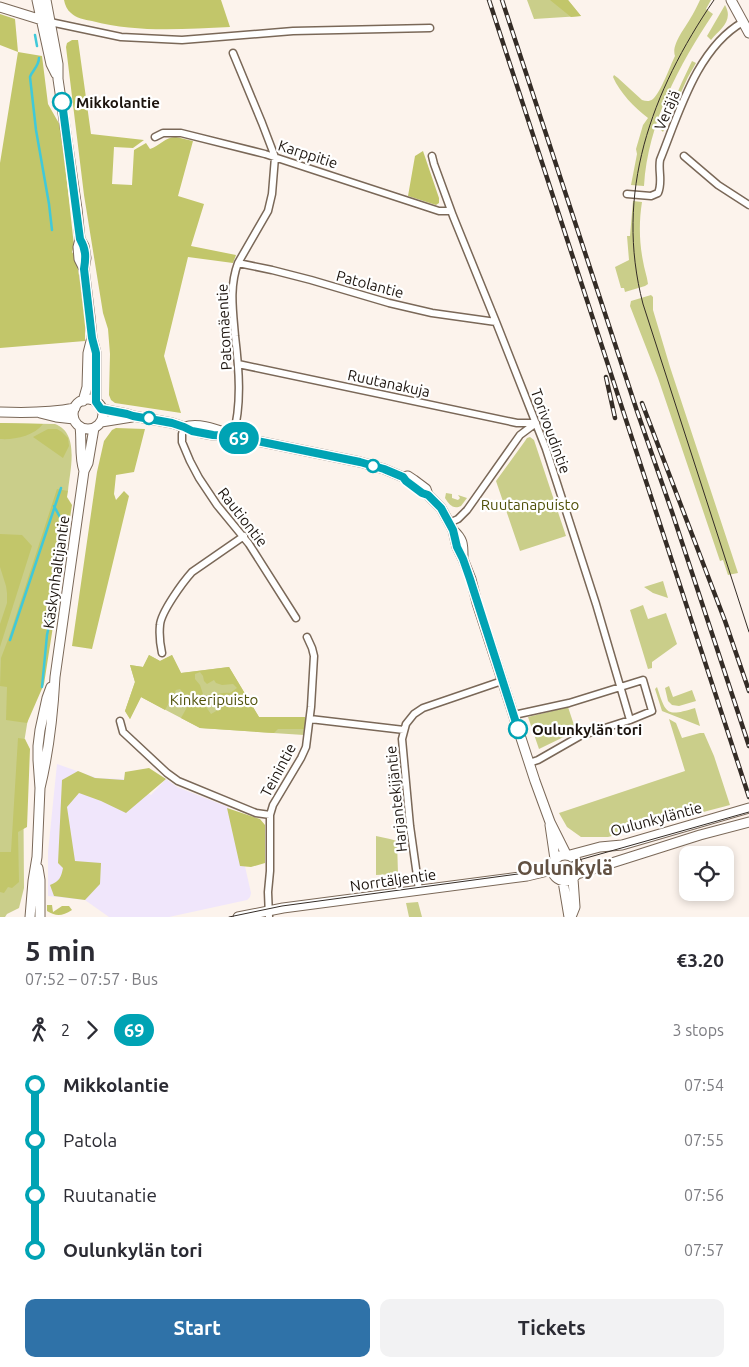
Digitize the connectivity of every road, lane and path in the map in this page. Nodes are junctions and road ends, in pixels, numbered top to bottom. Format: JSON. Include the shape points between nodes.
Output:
{"nodes":[{"id":1,"x":37,"y":0,"type":"edge"},
{"id":2,"x":46,"y":0,"type":"edge"},
{"id":3,"x":730,"y":0,"type":"edge"},
{"id":4,"x":0,"y":7,"type":"edge"},
{"id":5,"x":40,"y":20,"type":"junction"},
{"id":6,"x":50,"y":22,"type":"junction"},
{"id":7,"x":743,"y":22,"type":"junction"},
{"id":8,"x":430,"y":28,"type":"dead end"},
{"id":9,"x":749,"y":33,"type":"edge"},
{"id":10,"x":233,"y":53,"type":"dead end"},
{"id":11,"x":58,"y":79,"type":"junction"},
{"id":12,"x":155,"y":137,"type":"dead end"},
{"id":13,"x":275,"y":156,"type":"junction"},
{"id":14,"x":432,"y":156,"type":"dead end"},
{"id":15,"x":684,"y":156,"type":"dead end"},
{"id":16,"x":627,"y":194,"type":"dead end"},
{"id":17,"x":749,"y":205,"type":"edge"},
{"id":18,"x":451,"y":212,"type":"junction"},
{"id":19,"x":238,"y":263,"type":"junction"},
{"id":20,"x":496,"y":322,"type":"junction"},
{"id":21,"x":92,"y":338,"type":"junction"},
{"id":22,"x":238,"y":364,"type":"junction"},
{"id":23,"x":83,"y":401,"type":"junction"},
{"id":24,"x":99,"y":406,"type":"junction"},
{"id":25,"x":75,"y":408,"type":"junction"},
{"id":26,"x":0,"y":412,"type":"edge"},
{"id":27,"x":40,"y":413,"type":"junction"},
{"id":28,"x":133,"y":416,"type":"junction"},
{"id":29,"x":77,"y":423,"type":"junction"},
{"id":30,"x":536,"y":423,"type":"junction"},
{"id":31,"x":97,"y":425,"type":"junction"},
{"id":32,"x":184,"y":427,"type":"junction"},
{"id":33,"x":233,"y":436,"type":"junction"},
{"id":34,"x":84,"y":471,"type":"junction"},
{"id":35,"x":451,"y":527,"type":"junction"},
{"id":36,"x":244,"y":536,"type":"junction"},
{"id":37,"x":296,"y":618,"type":"dead end"},
{"id":38,"x":307,"y":637,"type":"dead end"},
{"id":39,"x":162,"y":653,"type":"dead end"},
{"id":40,"x":502,"y":681,"type":"junction"},
{"id":41,"x":621,"y":686,"type":"junction"},
{"id":42,"x":514,"y":716,"type":"junction"},
{"id":43,"x":310,"y":719,"type":"junction"},
{"id":44,"x":630,"y":720,"type":"junction"},
{"id":45,"x":120,"y":721,"type":"dead end"},
{"id":46,"x":404,"y":730,"type":"junction"},
{"id":47,"x":529,"y":763,"type":"junction"},
{"id":48,"x":749,"y":808,"type":"edge"},
{"id":49,"x":270,"y":815,"type":"junction"},
{"id":50,"x":550,"y":822,"type":"junction"},
{"id":51,"x":749,"y":822,"type":"edge"},
{"id":52,"x":568,"y":854,"type":"junction"},
{"id":53,"x":555,"y":859,"type":"junction"},
{"id":54,"x":37,"y":860,"type":"junction"},
{"id":55,"x":552,"y":870,"type":"junction"},
{"id":56,"x":575,"y":877,"type":"junction"},
{"id":57,"x":563,"y":881,"type":"junction"},
{"id":58,"x":419,"y":890,"type":"junction"},
{"id":59,"x":269,"y":914,"type":"edge"},
{"id":60,"x":30,"y":917,"type":"edge"},
{"id":61,"x":40,"y":917,"type":"edge"},
{"id":62,"x":238,"y":917,"type":"edge"},
{"id":63,"x":570,"y":917,"type":"edge"}],
"edges":[{"from":1,"to":5,"type":"main road"},
{"from":2,"to":6,"type":"main road"},
{"from":3,"to":7,"type":"main road"},
{"from":4,"to":5,"type":"main road"},
{"from":5,"to":6,"type":"main road"},
{"from":5,"to":11,"type":"main road"},
{"from":6,"to":8,"type":"street","via":[[121,37],[182,40],[294,31]]},
{"from":6,"to":11,"type":"main road"},
{"from":7,"to":9,"type":"main road"},
{"from":7,"to":16,"type":"street","name":"Veräjä","via":[[716,44],[692,83],[660,160],[658,193],[651,196]]},
{"from":10,"to":13,"type":"street","name":"Patomäentie"},
{"from":11,"to":21,"type":"main road","via":[[80,239],[86,258],[84,269]]},
{"from":12,"to":13,"type":"street","name":"Karppitie","via":[[181,133]]},
{"from":13,"to":18,"type":"street","name":"Karppitie","via":[[439,211]]},
{"from":13,"to":19,"type":"street","name":"Patomäentie","via":[[268,211]]},
{"from":14,"to":18,"type":"street","name":"Torivoudintie"},
{"from":15,"to":17,"type":"street","via":[[718,185]]},
{"from":18,"to":20,"type":"street","name":"Torivoudintie"},
{"from":19,"to":20,"type":"street","name":"Patolantie","via":[[432,313]]},
{"from":19,"to":22,"type":"street","name":"Patomäentie","via":[[232,289]]},
{"from":20,"to":30,"type":"street","name":"Torivoudintie"},
{"from":21,"to":23,"type":"main road"},
{"from":21,"to":24,"type":"main road"},
{"from":22,"to":30,"type":"street","name":"Ruutanakuja","via":[[517,423]]},
{"from":22,"to":33,"type":"street","name":"Patomäentie","via":[[238,412]]},
{"from":23,"to":24,"type":"main road","via":[[89,400]]},
{"from":23,"to":25,"type":"main road"},
{"from":24,"to":28,"type":"main road"},
{"from":24,"to":31,"type":"main road","via":[[102,415]]},
{"from":25,"to":27,"type":"main road"},
{"from":25,"to":29,"type":"main road"},
{"from":26,"to":27,"type":"main road"},
{"from":27,"to":29,"type":"main road"},
{"from":28,"to":31,"type":"main road"},
{"from":28,"to":32,"type":"main road"},
{"from":29,"to":31,"type":"main road","via":[[87,429]]},
{"from":29,"to":34,"type":"main road","name":"Käskynhaltijantie"},
{"from":30,"to":35,"type":"street","via":[[520,435],[467,510]]},
{"from":30,"to":41,"type":"street","name":"Torivoudintie"},
{"from":31,"to":34,"type":"main road","name":"Käskynhaltijantie"},
{"from":32,"to":33,"type":"main road","via":[[208,434]]},
{"from":32,"to":36,"type":"street","name":"Rautiontie","via":[[182,439],[190,461],[209,494]]},
{"from":33,"to":35,"type":"main road","via":[[384,469],[403,477],[428,495],[441,508]]},
{"from":34,"to":54,"type":"main road","name":"Käskynhaltijantie","via":[[46,764],[40,788]]},
{"from":35,"to":40,"type":"main road"},
{"from":36,"to":37,"type":"street","name":"Rautiontie"},
{"from":36,"to":39,"type":"street","via":[[185,580],[161,619]]},
{"from":38,"to":43,"type":"street","name":"Teinintie","via":[[314,656]]},
{"from":40,"to":42,"type":"main road"},
{"from":40,"to":46,"type":"street","name":"Harjantekijäntie","via":[[423,708],[410,719]]},
{"from":41,"to":42,"type":"street"},
{"from":41,"to":44,"type":"street","name":"Torivoudintie"},
{"from":41,"to":44,"type":"street","via":[[643,680],[652,712]]},
{"from":42,"to":47,"type":"main road"},
{"from":43,"to":46,"type":"street"},
{"from":43,"to":49,"type":"street","name":"Teinintie","via":[[306,747]]},
{"from":44,"to":47,"type":"street","via":[[580,736]]},
{"from":45,"to":49,"type":"street","via":[[123,732],[177,781],[256,813]]},
{"from":46,"to":58,"type":"street","name":"Harjantekijäntie","via":[[404,763]]},
{"from":47,"to":50,"type":"main road"},
{"from":48,"to":52,"type":"main road","name":"Oulunkyläntie","via":[[622,845]]},
{"from":49,"to":59,"type":"street","name":"Teinintie"},
{"from":50,"to":52,"type":"main road"},
{"from":50,"to":53,"type":"main road"},
{"from":51,"to":56,"type":"main road","name":"Oulunkyläntie","via":[[582,872]]},
{"from":52,"to":53,"type":"main road"},
{"from":52,"to":56,"type":"main road","via":[[578,863]]},
{"from":53,"to":55,"type":"main road"},
{"from":54,"to":60,"type":"main road","name":"Käskynhaltijantie"},
{"from":54,"to":61,"type":"main road","name":"Käskynhaltijantie"},
{"from":55,"to":57,"type":"main road"},
{"from":55,"to":58,"type":"main road","name":"Norrtäljentie"},
{"from":56,"to":57,"type":"main road"},
{"from":56,"to":63,"type":"main road","via":[[575,906]]},
{"from":57,"to":63,"type":"main road"},
{"from":58,"to":59,"type":"main road","name":"Norrtäljentie"},
{"from":59,"to":62,"type":"main road","name":"Norrtäljentie"}]}
